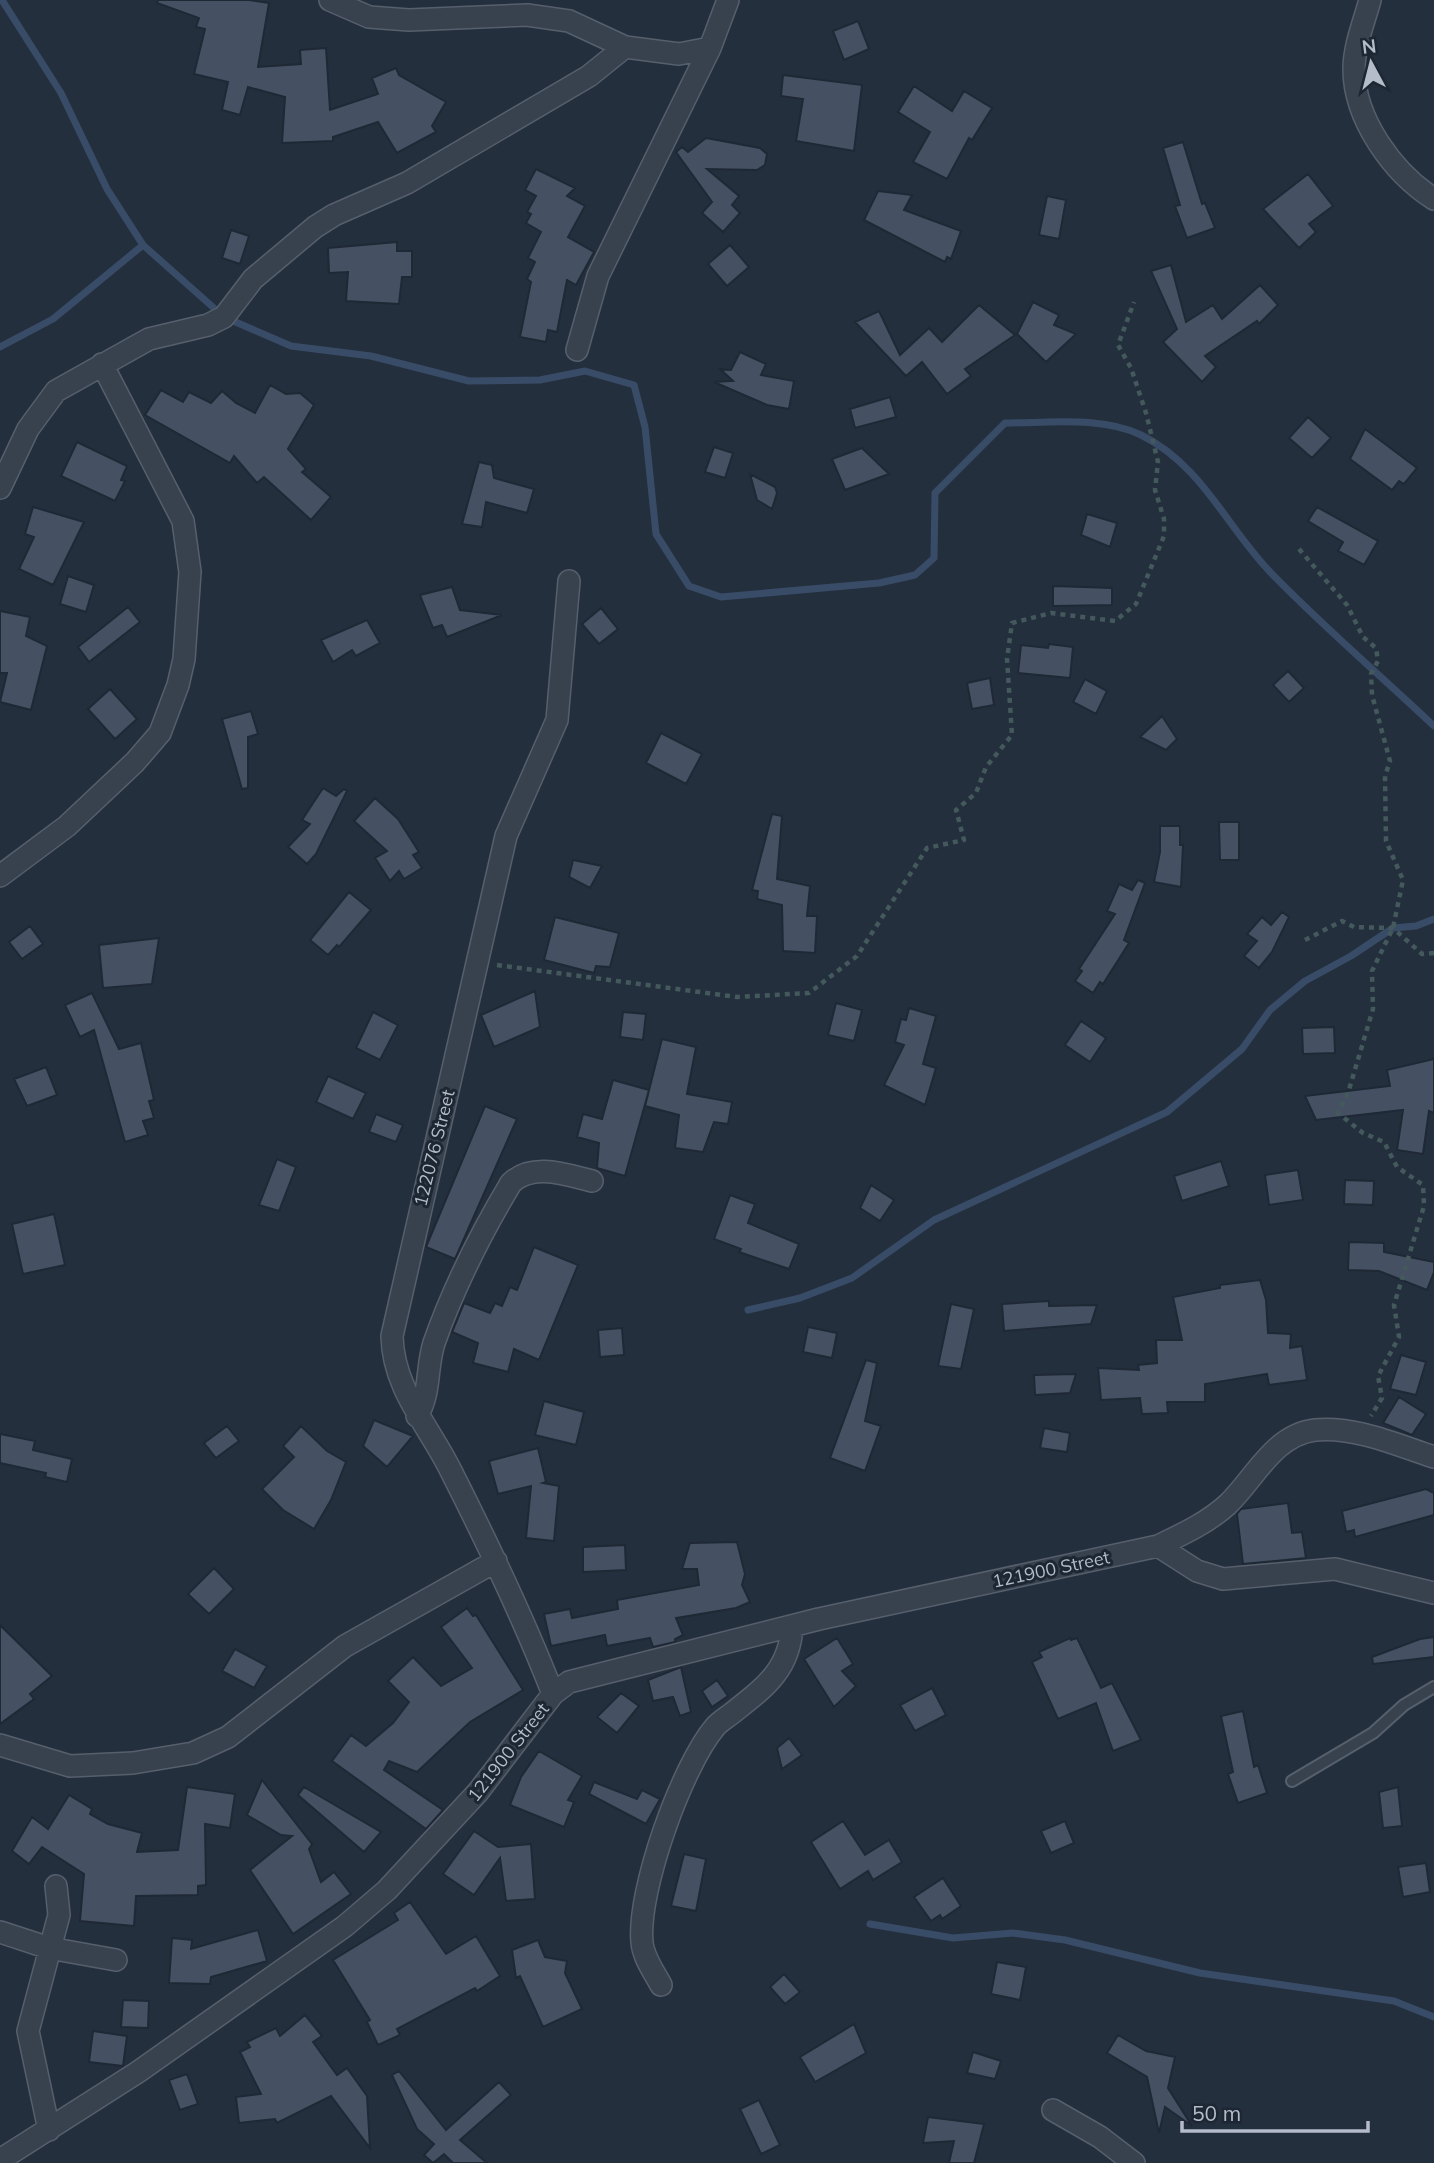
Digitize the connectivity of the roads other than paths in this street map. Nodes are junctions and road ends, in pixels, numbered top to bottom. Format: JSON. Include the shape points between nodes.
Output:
{"nodes":[{"id":1,"x":330,"y":0,"type":"edge"},
{"id":2,"x":728,"y":0,"type":"edge"},
{"id":3,"x":1370,"y":0,"type":"edge"},
{"id":4,"x":625,"y":47,"type":"junction"},
{"id":5,"x":710,"y":48,"type":"junction"},
{"id":6,"x":1434,"y":199,"type":"edge"},
{"id":7,"x":578,"y":350,"type":"dead end"},
{"id":8,"x":102,"y":364,"type":"junction"},
{"id":9,"x":0,"y":488,"type":"edge"},
{"id":10,"x":569,"y":581,"type":"dead end"},
{"id":11,"x":0,"y":876,"type":"edge"},
{"id":12,"x":593,"y":1181,"type":"dead end"},
{"id":13,"x":417,"y":1416,"type":"junction"},
{"id":14,"x":1434,"y":1457,"type":"edge"},
{"id":15,"x":1158,"y":1546,"type":"junction"},
{"id":16,"x":496,"y":1561,"type":"junction"},
{"id":17,"x":1434,"y":1593,"type":"edge"},
{"id":18,"x":792,"y":1626,"type":"junction"},
{"id":19,"x":1434,"y":1687,"type":"edge"},
{"id":20,"x":553,"y":1693,"type":"junction"},
{"id":21,"x":0,"y":1745,"type":"edge"},
{"id":22,"x":1292,"y":1781,"type":"dead end"},
{"id":23,"x":56,"y":1886,"type":"dead end"},
{"id":24,"x":0,"y":1932,"type":"edge"},
{"id":25,"x":49,"y":1948,"type":"junction"},
{"id":26,"x":116,"y":1960,"type":"dead end"},
{"id":27,"x":661,"y":1985,"type":"dead end"},
{"id":28,"x":1054,"y":2110,"type":"dead end"},
{"id":29,"x":48,"y":2130,"type":"junction"},
{"id":30,"x":0,"y":2160,"type":"edge"},
{"id":31,"x":1134,"y":2163,"type":"edge"}],
"edges":[{"from":1,"to":4,"type":"street","via":[[369,17],[409,20],[527,15],[569,21]]},
{"from":2,"to":5,"type":"street"},
{"from":3,"to":6,"type":"street","via":[[1354,57],[1360,104],[1391,164]]},
{"from":4,"to":5,"type":"street","via":[[679,54]]},
{"from":4,"to":8,"type":"street","via":[[589,76],[407,183],[334,215],[253,279],[224,317],[208,326],[149,339]]},
{"from":5,"to":7,"type":"street","via":[[598,276]]},
{"from":8,"to":9,"type":"street","via":[[56,390],[43,404]]},
{"from":8,"to":11,"type":"street","via":[[183,521],[190,572],[184,659],[160,733],[67,826]]},
{"from":10,"to":13,"type":"street","name":"122076 Street","via":[[556,720],[506,836],[393,1322],[396,1364]]},
{"from":12,"to":13,"type":"street","via":[[539,1171],[511,1183],[454,1288],[431,1351],[425,1400]]},
{"from":13,"to":16,"type":"street","name":"122076 Street","via":[[450,1467]]},
{"from":14,"to":15,"type":"street","name":"121900 Street","via":[[1360,1434],[1315,1430],[1295,1437],[1258,1466],[1227,1505],[1209,1519]]},
{"from":15,"to":17,"type":"street","via":[[1197,1571],[1223,1579],[1335,1569]]},
{"from":15,"to":18,"type":"street","name":"121900 Street"},
{"from":16,"to":20,"type":"street","name":"122076 Street"},
{"from":16,"to":21,"type":"street","via":[[345,1646],[228,1737],[193,1753],[133,1763],[71,1766]]},
{"from":18,"to":20,"type":"street","name":"121900 Street","via":[[576,1679]]},
{"from":18,"to":27,"type":"street","via":[[783,1666],[715,1727],[699,1752],[649,1873],[640,1921],[642,1945]]},
{"from":19,"to":22,"type":"lane","via":[[1373,1732]]},
{"from":20,"to":29,"type":"street","name":"121900 Street","via":[[478,1792],[356,1917],[171,2050]]},
{"from":23,"to":25,"type":"street","via":[[59,1915]]},
{"from":24,"to":25,"type":"street"},
{"from":25,"to":26,"type":"street"},
{"from":25,"to":29,"type":"street","via":[[28,2031]]},
{"from":28,"to":31,"type":"street"},
{"from":29,"to":30,"type":"street","name":"121900 Street"}]}
